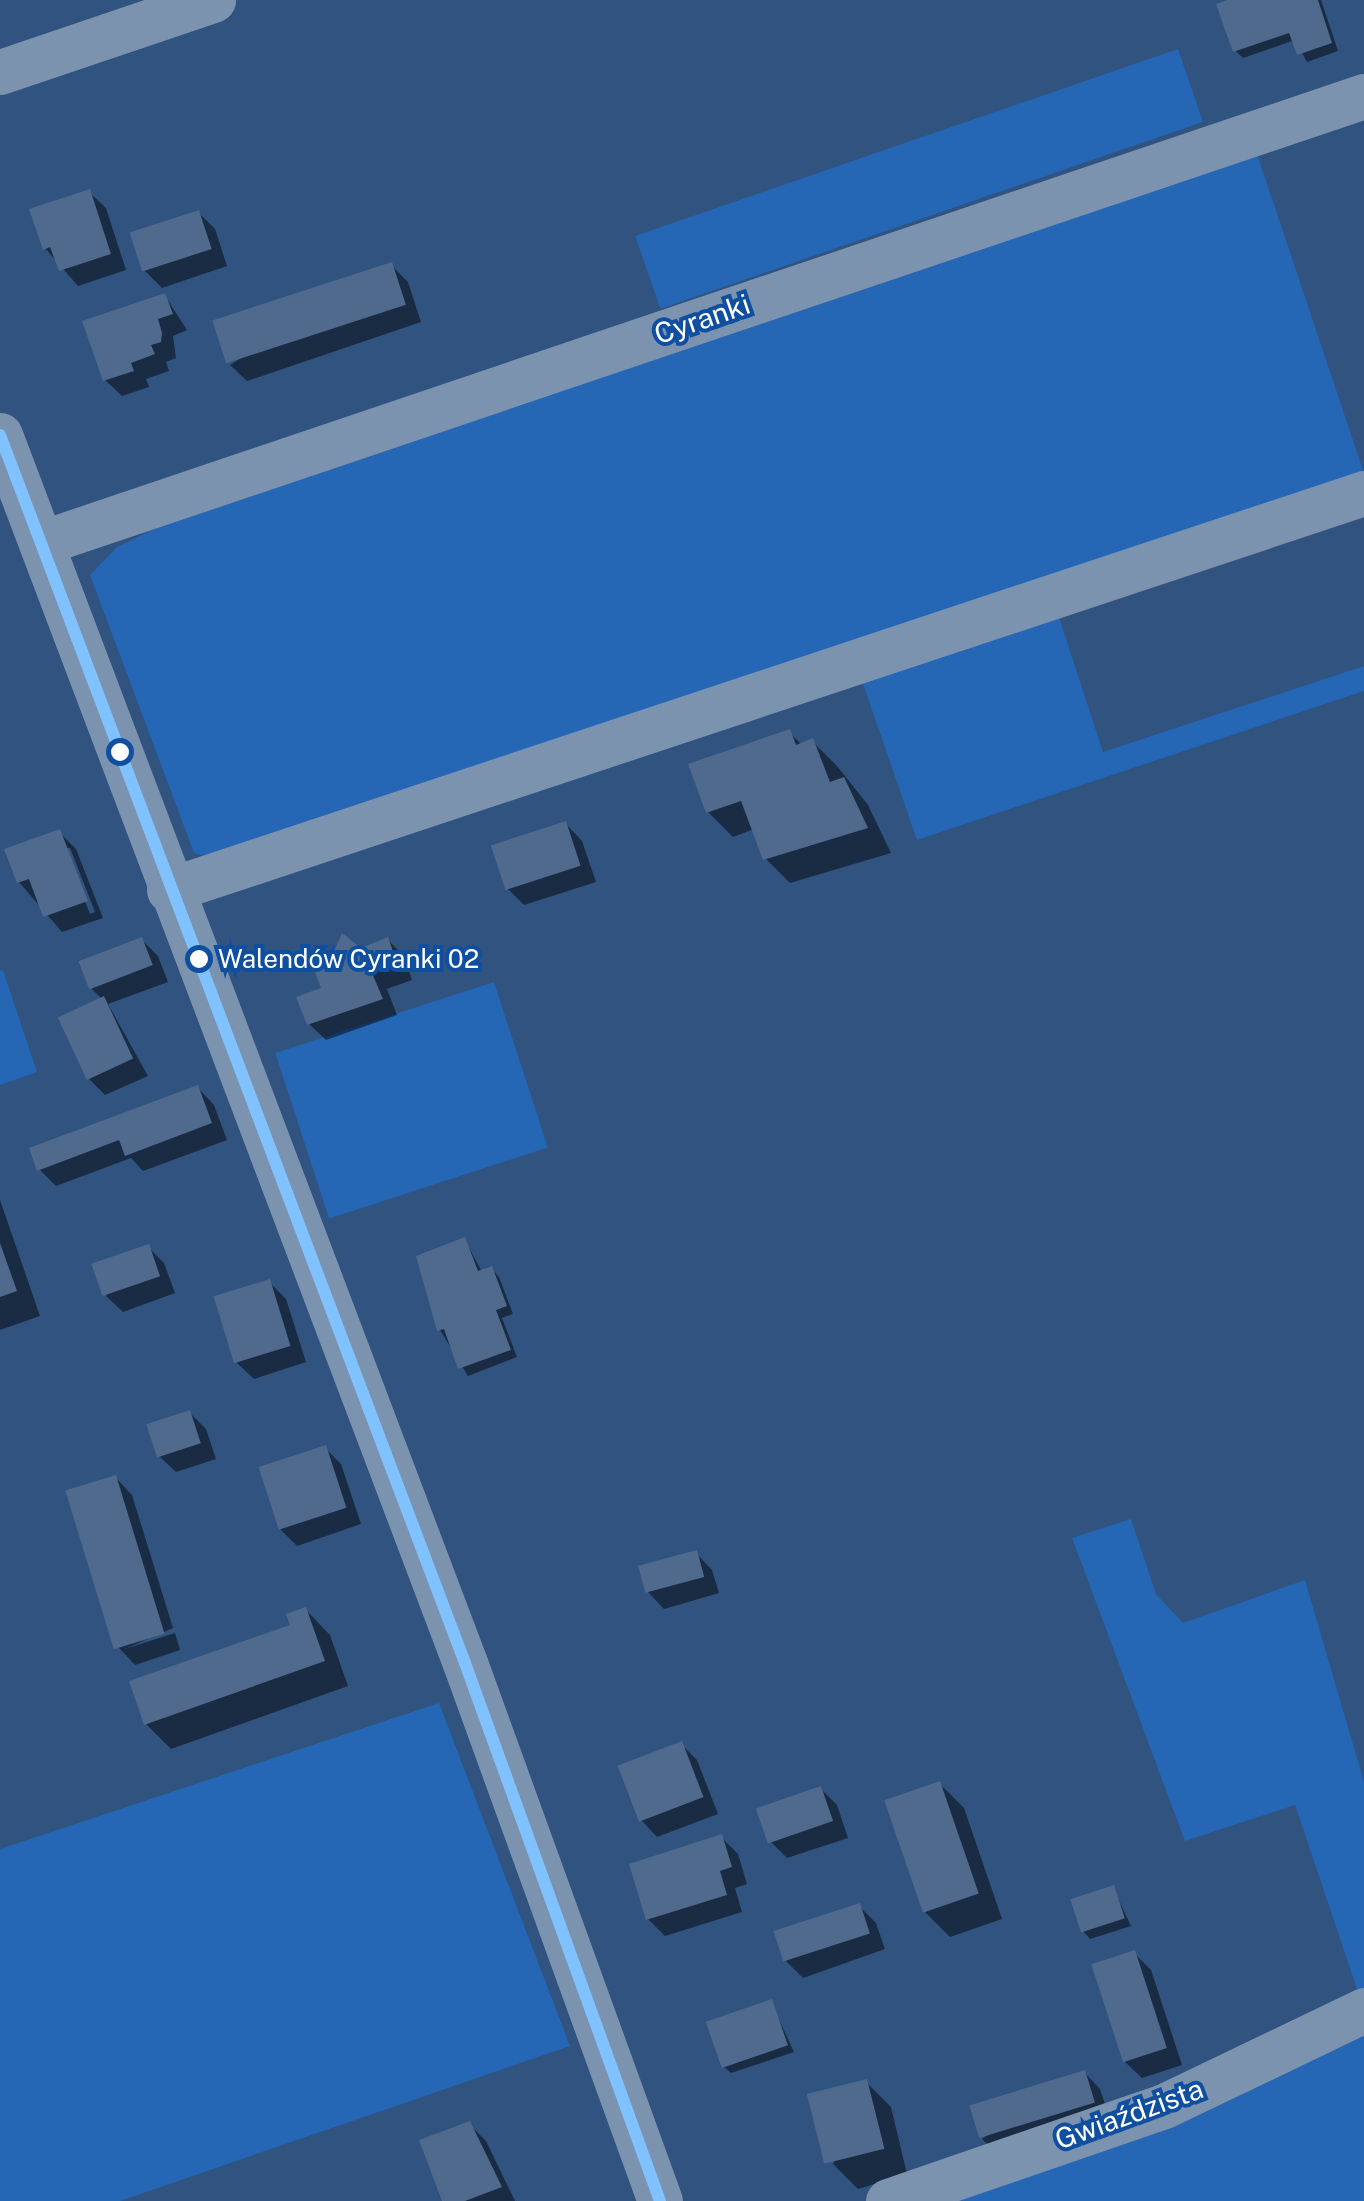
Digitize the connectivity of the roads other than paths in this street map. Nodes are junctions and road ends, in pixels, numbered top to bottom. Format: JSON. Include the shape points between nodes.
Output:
{"nodes":[{"id":1,"x":213,"y":0,"type":"edge"},
{"id":2,"x":0,"y":72,"type":"edge"},
{"id":3,"x":1364,"y":96,"type":"edge"},
{"id":4,"x":0,"y":435,"type":"edge"},
{"id":5,"x":1364,"y":493,"type":"edge"},
{"id":6,"x":40,"y":542,"type":"junction"},
{"id":7,"x":169,"y":890,"type":"junction"},
{"id":8,"x":1364,"y":2010,"type":"edge"},
{"id":9,"x":660,"y":2201,"type":"edge"},
{"id":10,"x":888,"y":2201,"type":"edge"}],
"edges":[{"from":1,"to":2,"type":"street"},
{"from":3,"to":6,"type":"street","name":"Cyranki"},
{"from":4,"to":6,"type":"street"},
{"from":5,"to":7,"type":"street"},
{"from":6,"to":7,"type":"street"},
{"from":7,"to":9,"type":"street","via":[[465,1663]]},
{"from":8,"to":10,"type":"street","name":"Gwiaździsta","via":[[1164,2106]]}]}
